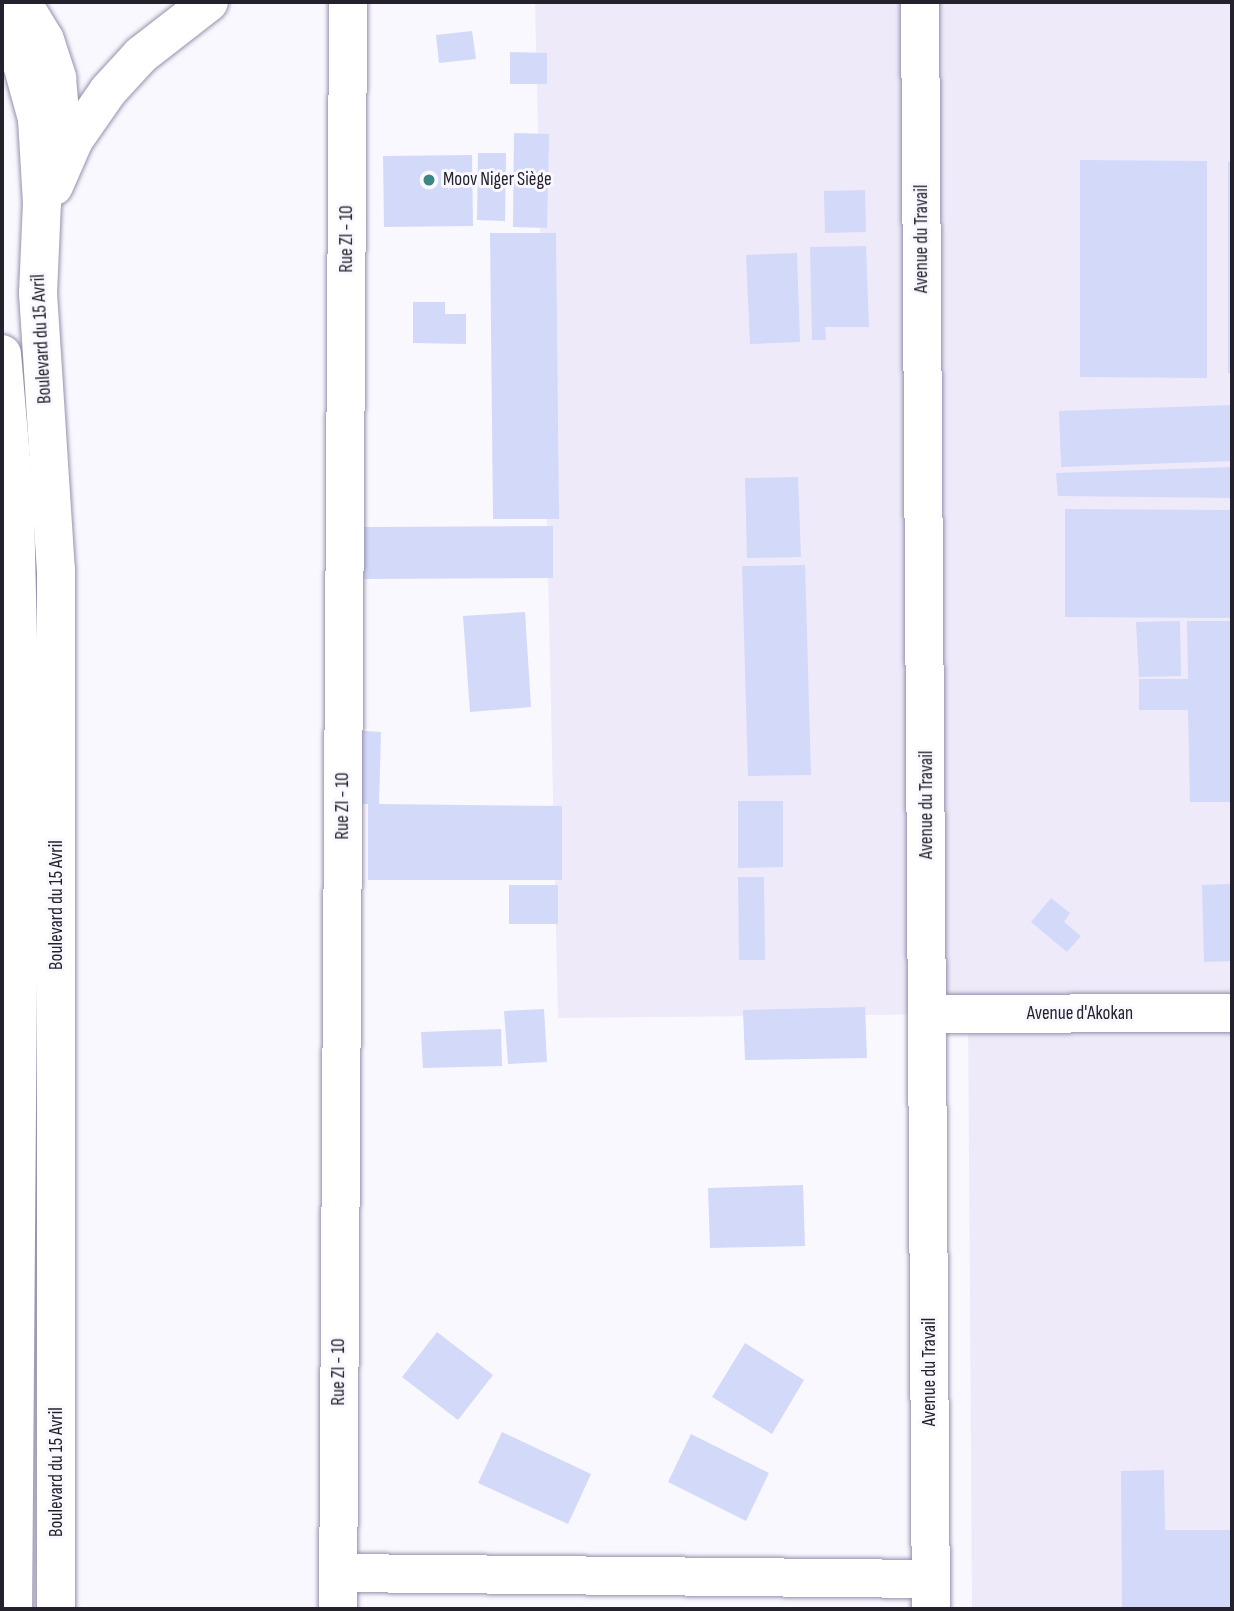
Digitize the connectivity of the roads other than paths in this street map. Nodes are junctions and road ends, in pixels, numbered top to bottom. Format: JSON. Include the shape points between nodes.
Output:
{"nodes":[{"id":1,"x":22,"y":2,"type":"edge"},
{"id":2,"x":209,"y":2,"type":"edge"},
{"id":3,"x":348,"y":2,"type":"edge"},
{"id":4,"x":920,"y":2,"type":"edge"},
{"id":5,"x":2,"y":18,"type":"edge"},
{"id":6,"x":41,"y":210,"type":"junction"},
{"id":7,"x":2,"y":354,"type":"edge"},
{"id":8,"x":1232,"y":1013,"type":"edge"},
{"id":9,"x":928,"y":1014,"type":"junction"},
{"id":10,"x":338,"y":1591,"type":"edge"},
{"id":11,"x":931,"y":1594,"type":"edge"},
{"id":12,"x":13,"y":1609,"type":"edge"},
{"id":13,"x":56,"y":1609,"type":"edge"}],
"edges":[{"from":1,"to":6,"type":"main road","via":[[46,40],[57,78],[60,115]]},
{"from":2,"to":6,"type":"main road","via":[[141,55],[108,91],[74,140]]},
{"from":3,"to":10,"type":"main road","name":"Rue ZI - 10"},
{"from":4,"to":9,"type":"main road","name":"Avenue du Travail"},
{"from":5,"to":6,"type":"main road","via":[[32,96]]},
{"from":6,"to":13,"type":"main road","name":"Boulevard du 15 Avril","via":[[38,293],[56,584]]},
{"from":7,"to":12,"type":"main road","name":"Boulevard du 15 Avril","via":[[15,507],[20,727]]},
{"from":8,"to":9,"type":"main road","name":"Avenue d'Akokan"},
{"from":9,"to":11,"type":"main road","name":"Avenue du Travail"},
{"from":10,"to":11,"type":"main road"}]}
